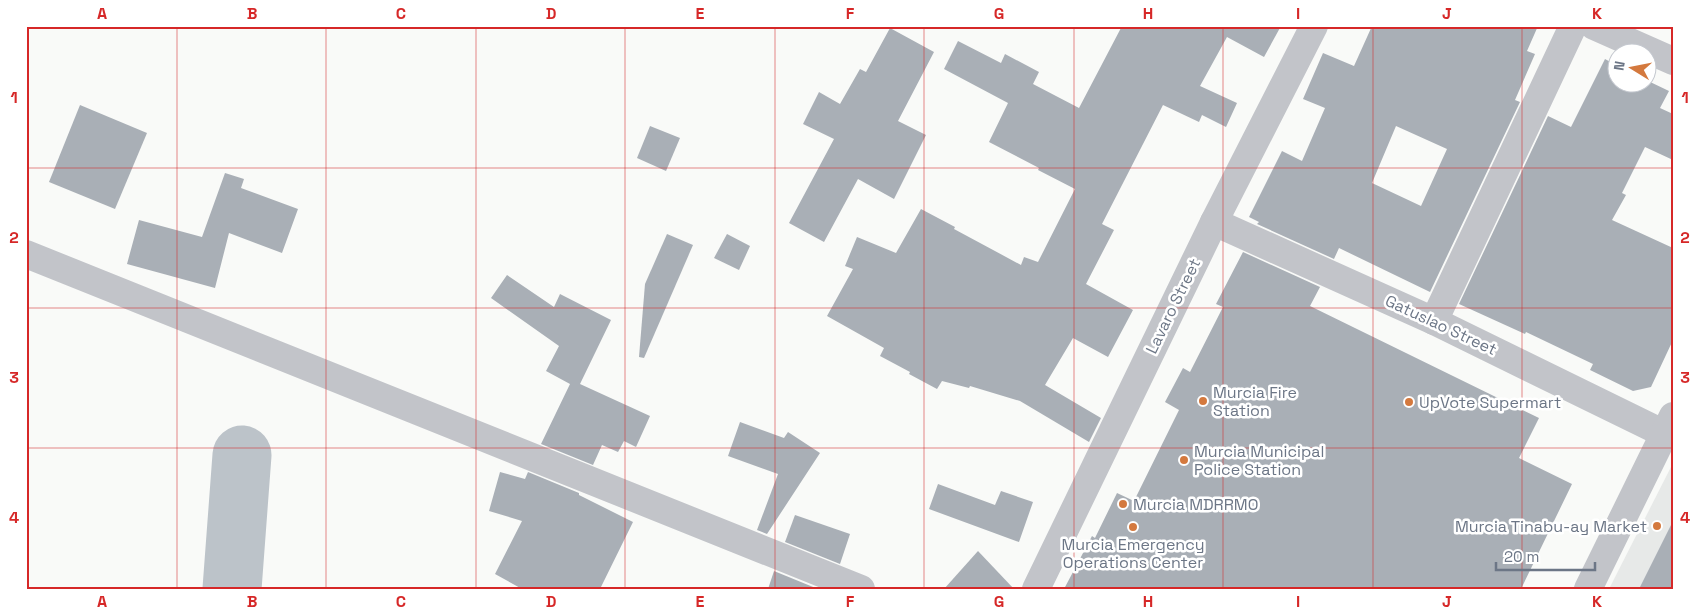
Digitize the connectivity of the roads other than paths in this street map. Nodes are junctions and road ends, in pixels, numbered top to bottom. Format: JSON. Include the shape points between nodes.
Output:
{"nodes":[{"id":1,"x":1314,"y":26,"type":"edge"},
{"id":2,"x":1573,"y":26,"type":"edge"},
{"id":3,"x":1594,"y":26,"type":"edge"},
{"id":4,"x":1673,"y":61,"type":"edge"},
{"id":5,"x":1214,"y":222,"type":"junction"},
{"id":6,"x":26,"y":254,"type":"edge"},
{"id":7,"x":1434,"y":321,"type":"junction"},
{"id":8,"x":1670,"y":429,"type":"edge"},
{"id":9,"x":860,"y":589,"type":"edge"},
{"id":10,"x":1036,"y":589,"type":"edge"},
{"id":11,"x":1588,"y":589,"type":"edge"}],
"edges":[{"from":1,"to":5,"type":"street","name":"Lavaro Street"},
{"from":2,"to":7,"type":"street"},
{"from":3,"to":4,"type":"street"},
{"from":5,"to":7,"type":"street","name":"Gatuslao Street"},
{"from":5,"to":10,"type":"street","name":"Lavaro Street"},
{"from":6,"to":9,"type":"street"},
{"from":7,"to":8,"type":"street","name":"Gatuslao Street"},
{"from":8,"to":11,"type":"street"}]}
